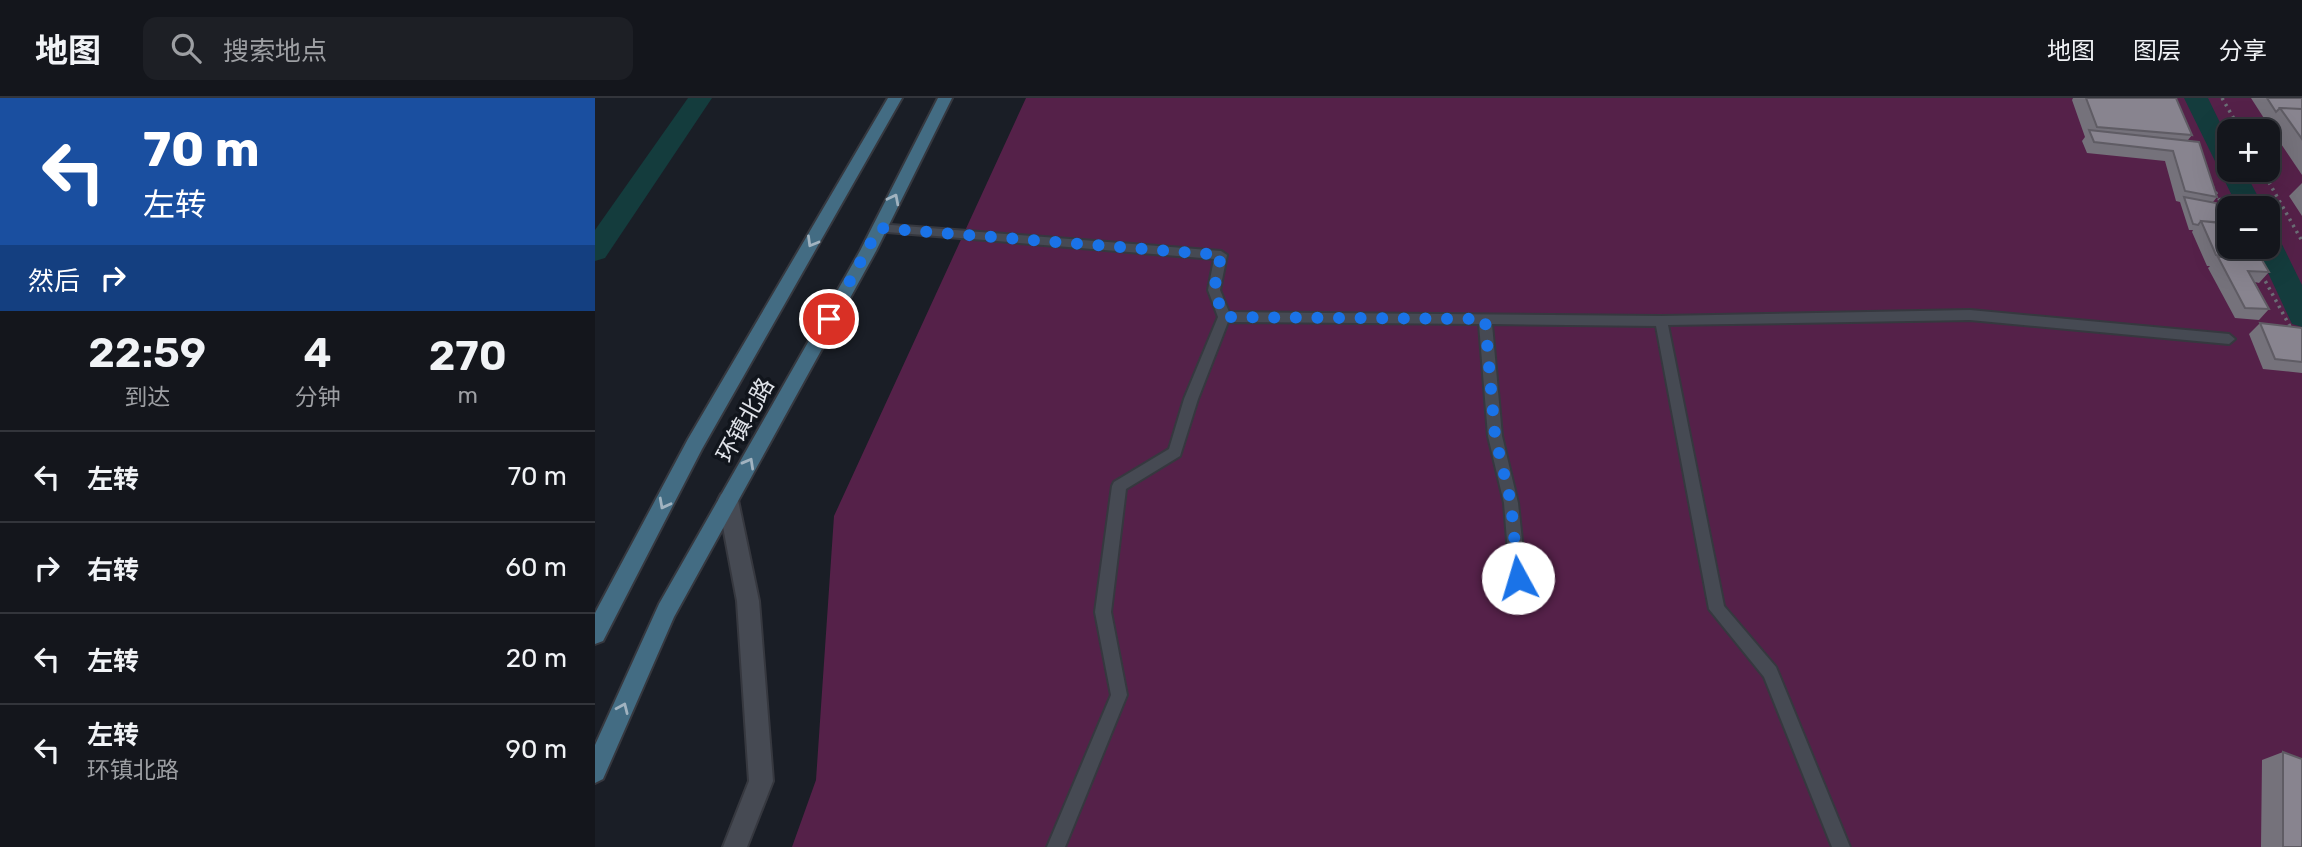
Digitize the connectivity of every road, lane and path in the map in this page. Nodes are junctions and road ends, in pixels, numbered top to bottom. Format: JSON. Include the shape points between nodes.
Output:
{"nodes":[{"id":1,"x":895,"y":98,"type":"edge"},
{"id":2,"x":945,"y":98,"type":"edge"},
{"id":3,"x":2222,"y":98,"type":"edge"},
{"id":4,"x":2234,"y":119,"type":"edge"},
{"id":5,"x":2269,"y":182,"type":"edge"},
{"id":6,"x":2211,"y":184,"type":"edge"},
{"id":7,"x":2218,"y":196,"type":"edge"},
{"id":8,"x":879,"y":228,"type":"junction"},
{"id":9,"x":2302,"y":241,"type":"edge"},
{"id":10,"x":2253,"y":259,"type":"edge"},
{"id":11,"x":1224,"y":317,"type":"junction"},
{"id":12,"x":1485,"y":319,"type":"junction"},
{"id":13,"x":1661,"y":321,"type":"junction"},
{"id":14,"x":2296,"y":337,"type":"edge"},
{"id":15,"x":2229,"y":339,"type":"dead end"},
{"id":16,"x":728,"y":500,"type":"junction"},
{"id":17,"x":1518,"y":578,"type":"dead end"},
{"id":18,"x":595,"y":634,"type":"edge"},
{"id":19,"x":595,"y":771,"type":"edge"},
{"id":20,"x":735,"y":847,"type":"edge"},
{"id":21,"x":1056,"y":847,"type":"edge"},
{"id":22,"x":1840,"y":847,"type":"edge"}],
"edges":[{"from":1,"to":18,"type":"main road","name":"环镇北路","one_way":true,"via":[[695,444]]},
{"from":8,"to":2,"type":"main road","name":"环镇北路","one_way":true},
{"from":3,"to":4,"type":"path"},
{"from":5,"to":9,"type":"path"},
{"from":6,"to":7,"type":"path"},
{"from":8,"to":11,"type":"lane","via":[[1221,255],[1214,290]]},
{"from":16,"to":8,"type":"main road","name":"环镇北路","one_way":true},
{"from":10,"to":14,"type":"path"},
{"from":11,"to":12,"type":"lane"},
{"from":11,"to":21,"type":"lane","via":[[1175,452],[1119,486],[1103,612],[1119,695]]},
{"from":12,"to":13,"type":"lane"},
{"from":12,"to":17,"type":"lane","via":[[1495,436],[1511,503]]},
{"from":13,"to":15,"type":"lane","via":[[1970,315]]},
{"from":13,"to":22,"type":"lane","via":[[1717,610],[1770,672]]},
{"from":19,"to":16,"type":"main road","name":"环镇北路","one_way":true,"via":[[666,611]]},
{"from":16,"to":20,"type":"street","via":[[748,601],[761,782]]}]}
